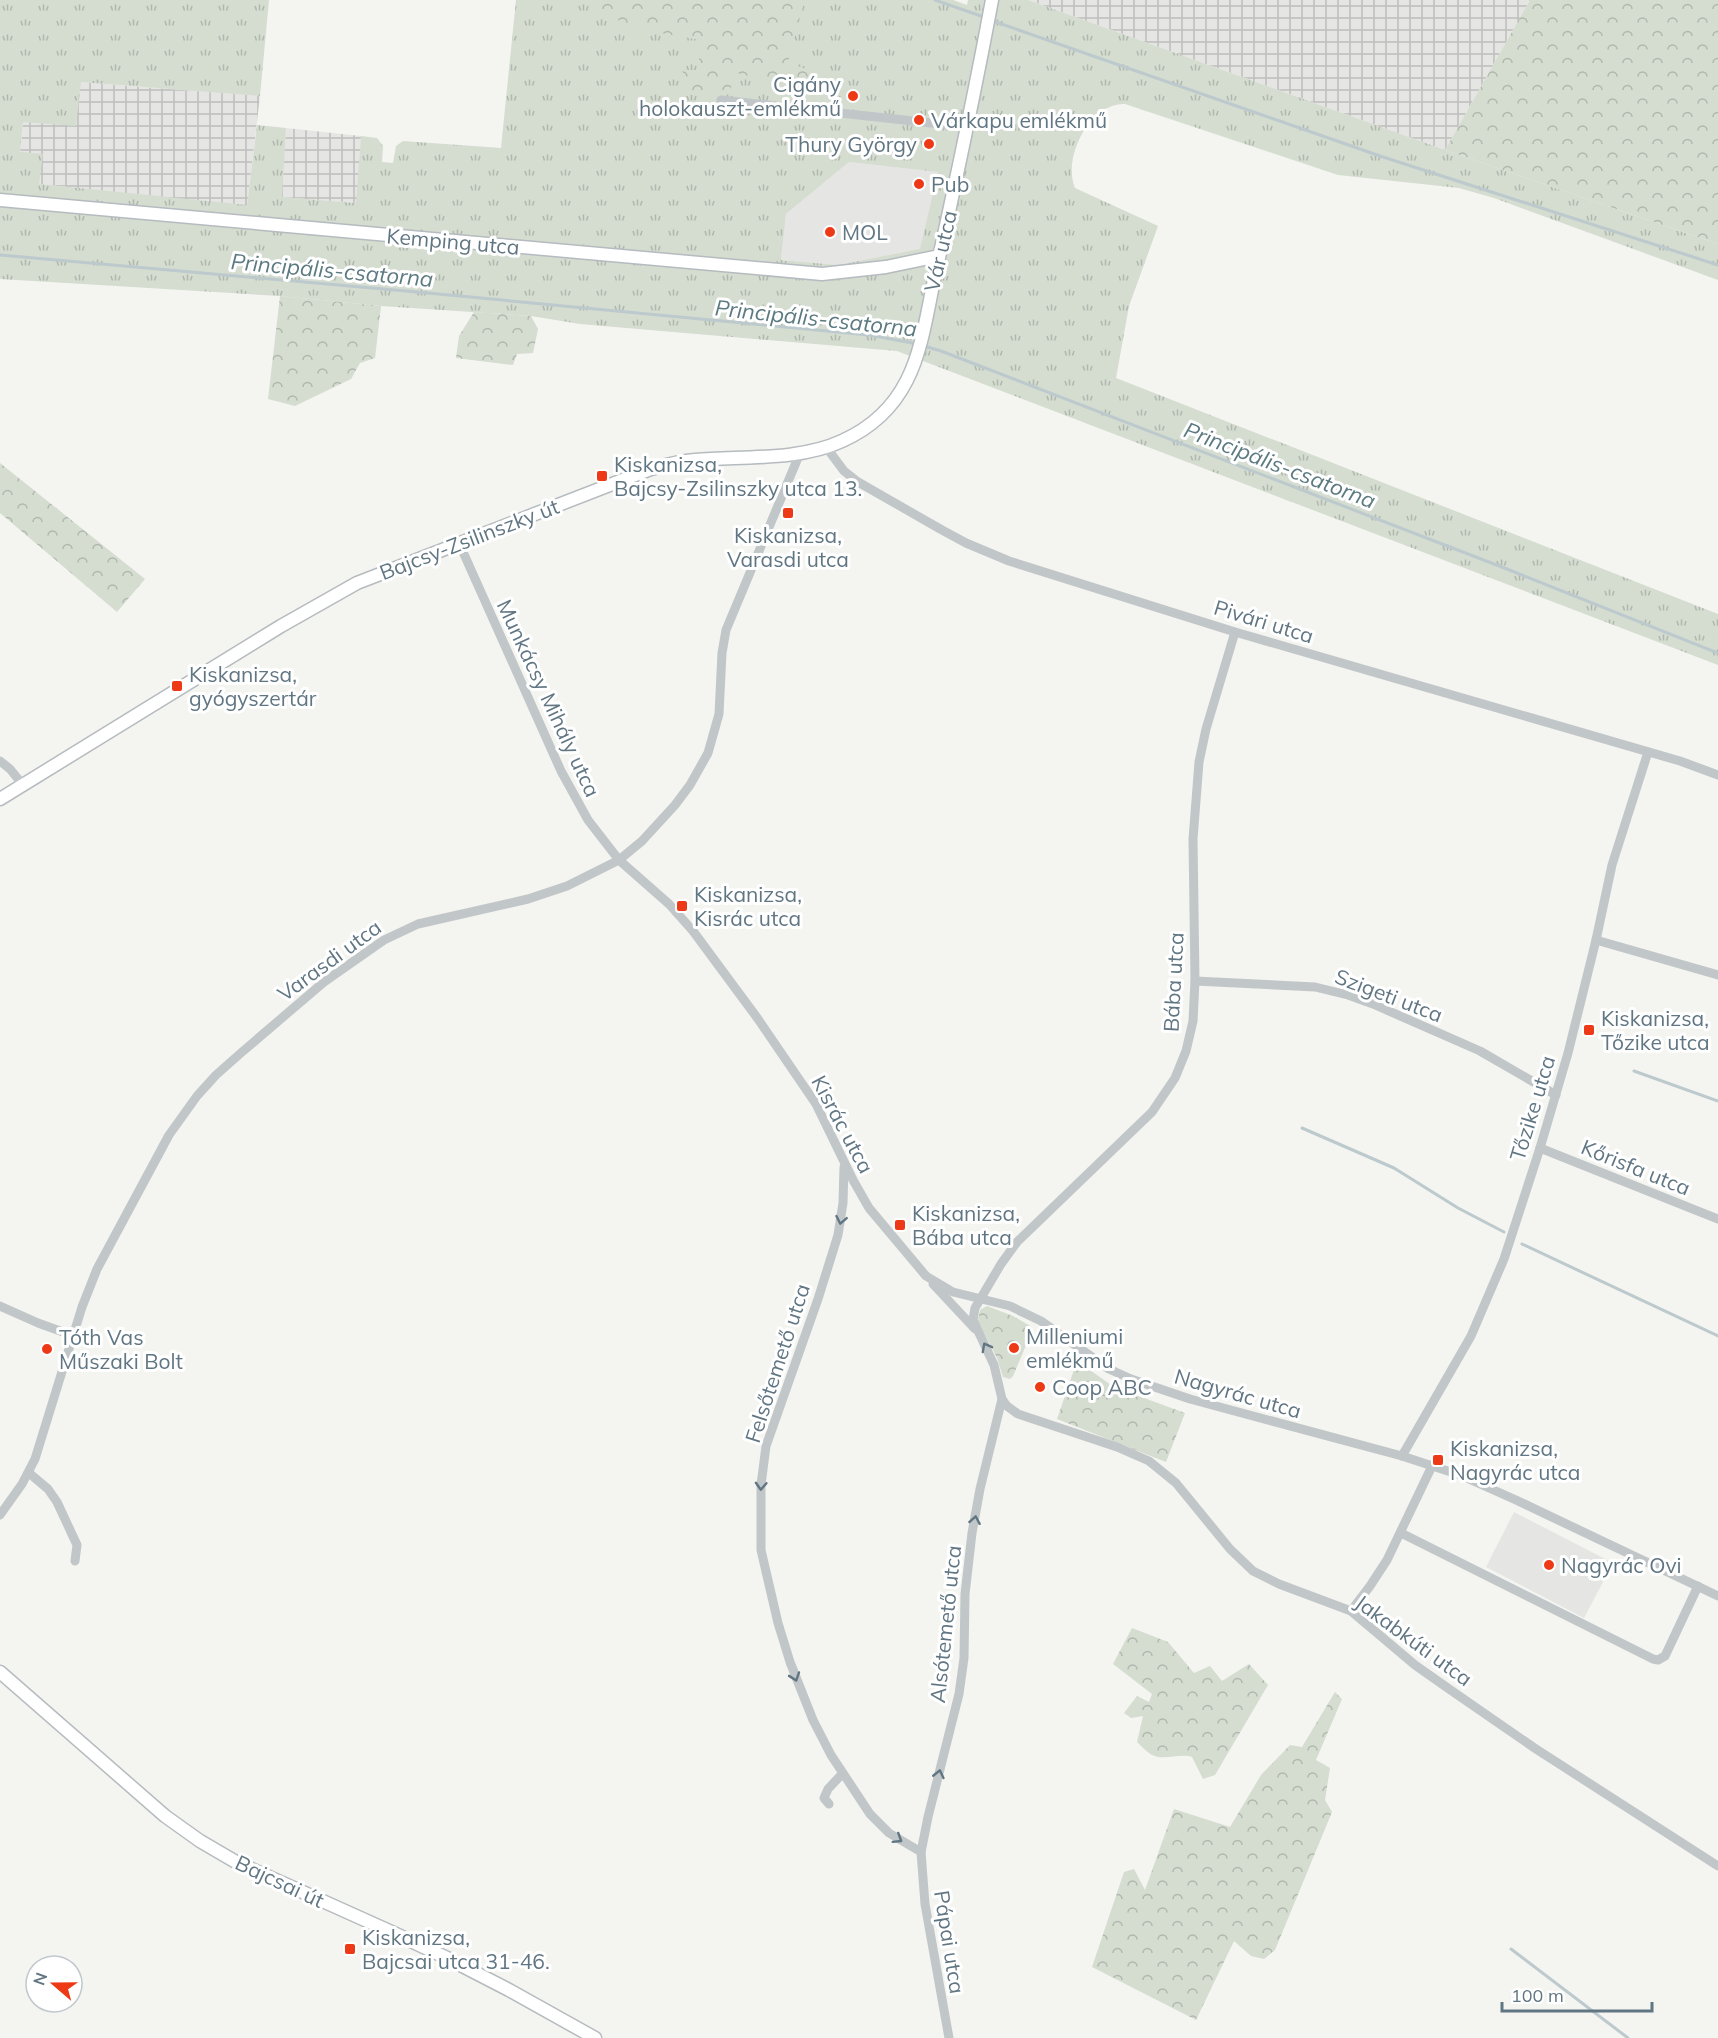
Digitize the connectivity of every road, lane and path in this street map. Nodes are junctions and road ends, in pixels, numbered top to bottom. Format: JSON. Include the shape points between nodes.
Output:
{"nodes":[{"id":1,"x":991,"y":2,"type":"edge"},
{"id":2,"x":721,"y":100,"type":"dead end"},
{"id":3,"x":968,"y":127,"type":"junction"},
{"id":4,"x":0,"y":200,"type":"edge"},
{"id":5,"x":939,"y":256,"type":"junction"},
{"id":6,"x":924,"y":325,"type":"joint"},
{"id":7,"x":826,"y":447,"type":"junction"},
{"id":8,"x":800,"y":453,"type":"junction"},
{"id":9,"x":459,"y":543,"type":"junction"},
{"id":10,"x":1235,"y":632,"type":"junction"},
{"id":11,"x":1648,"y":752,"type":"junction"},
{"id":12,"x":0,"y":761,"type":"edge"},
{"id":13,"x":1718,"y":775,"type":"edge"},
{"id":14,"x":23,"y":785,"type":"junction"},
{"id":15,"x":0,"y":800,"type":"edge"},
{"id":16,"x":619,"y":860,"type":"junction"},
{"id":17,"x":1596,"y":940,"type":"junction"},
{"id":18,"x":1718,"y":975,"type":"edge"},
{"id":19,"x":1196,"y":981,"type":"junction"},
{"id":20,"x":1556,"y":1095,"type":"junction"},
{"id":21,"x":1540,"y":1148,"type":"junction"},
{"id":22,"x":844,"y":1161,"type":"junction"},
{"id":23,"x":1718,"y":1219,"type":"edge"},
{"id":24,"x":926,"y":1276,"type":"junction"},
{"id":25,"x":981,"y":1298,"type":"junction"},
{"id":26,"x":0,"y":1306,"type":"edge"},
{"id":27,"x":977,"y":1330,"type":"junction"},
{"id":28,"x":74,"y":1336,"type":"junction"},
{"id":29,"x":1002,"y":1399,"type":"junction"},
{"id":30,"x":1402,"y":1456,"type":"junction"},
{"id":31,"x":1432,"y":1466,"type":"junction"},
{"id":32,"x":29,"y":1473,"type":"junction"},
{"id":33,"x":0,"y":1515,"type":"edge"},
{"id":34,"x":1401,"y":1533,"type":"junction"},
{"id":35,"x":75,"y":1561,"type":"dead end"},
{"id":36,"x":1698,"y":1586,"type":"junction"},
{"id":37,"x":1718,"y":1596,"type":"edge"},
{"id":38,"x":1351,"y":1611,"type":"junction"},
{"id":39,"x":0,"y":1672,"type":"edge"},
{"id":40,"x":842,"y":1774,"type":"junction"},
{"id":41,"x":829,"y":1804,"type":"dead end"},
{"id":42,"x":921,"y":1852,"type":"junction"},
{"id":43,"x":1718,"y":1866,"type":"edge"},
{"id":44,"x":595,"y":2038,"type":"edge"},
{"id":45,"x":949,"y":2038,"type":"edge"}],
"edges":[{"from":1,"to":3,"type":"main road","name":"Vár utca"},
{"from":2,"to":3,"type":"street"},
{"from":3,"to":5,"type":"main road","name":"Vár utca"},
{"from":4,"to":5,"type":"main road","name":"Kemping utca","via":[[822,274]]},
{"from":5,"to":6,"type":"main road","name":"Vár utca"},
{"from":6,"to":7,"type":"main road","name":"Bajcsy-Zsilinszky út","via":[[916,359],[900,393],[881,416],[857,433]]},
{"from":7,"to":8,"type":"main road","name":"Bajcsy-Zsilinszky út"},
{"from":7,"to":10,"type":"street","name":"Pivári utca","via":[[858,482],[966,543],[1053,576]]},
{"from":8,"to":9,"type":"main road","name":"Bajcsy-Zsilinszky út","via":[[692,460],[651,469]]},
{"from":8,"to":16,"type":"street","name":"Varasdi utca","via":[[726,630],[719,714],[708,753],[675,805]]},
{"from":9,"to":14,"type":"main road","name":"Bajcsy-Zsilinszky út","via":[[357,583]]},
{"from":9,"to":16,"type":"street","name":"Munkácsy Mihály utca","via":[[561,771],[591,825]]},
{"from":10,"to":11,"type":"street","name":"Pivári utca"},
{"from":10,"to":19,"type":"street","name":"Bába utca","via":[[1199,762],[1193,839]]},
{"from":11,"to":13,"type":"street","name":"Pivári utca"},
{"from":11,"to":17,"type":"street","name":"Tőzike utca","via":[[1612,865]]},
{"from":12,"to":14,"type":"street"},
{"from":14,"to":15,"type":"main road","name":"Bajcsy-Zsilinszky út"},
{"from":16,"to":22,"type":"street","name":"Kisrác utca","via":[[693,931],[816,1104]]},
{"from":16,"to":28,"type":"street","name":"Varasdi utca","via":[[546,893],[398,932],[324,982],[242,1052],[197,1096],[169,1135],[97,1269]]},
{"from":17,"to":18,"type":"street"},
{"from":17,"to":20,"type":"street","name":"Tőzike utca"},
{"from":19,"to":20,"type":"street","name":"Szigeti utca","via":[[1315,987],[1348,995],[1495,1059]]},
{"from":19,"to":25,"type":"street","name":"Bába utca","via":[[1186,1051],[1161,1101],[1139,1127],[1017,1242]]},
{"from":20,"to":21,"type":"street","name":"Tőzike utca"},
{"from":21,"to":23,"type":"street","name":"Kőrisfa utca"},
{"from":21,"to":30,"type":"street","name":"Tőzike utca","via":[[1486,1305]]},
{"from":22,"to":24,"type":"street","name":"Kisrác utca","via":[[869,1208]]},
{"from":22,"to":40,"type":"street","name":"Felsőtemető utca","one_way":true,"via":[[843,1203],[837,1234],[766,1446],[760,1504],[761,1550],[790,1662],[813,1720]]},
{"from":24,"to":25,"type":"street","name":"Kisrác utca","via":[[953,1292]]},
{"from":24,"to":27,"type":"street"},
{"from":25,"to":27,"type":"street","via":[[973,1313]]},
{"from":25,"to":30,"type":"street","name":"Nagyrác utca","via":[[1041,1321],[1109,1369],[1131,1379],[1190,1399]]},
{"from":26,"to":28,"type":"street"},
{"from":29,"to":27,"type":"street","one_way":true,"via":[[994,1365]]},
{"from":28,"to":32,"type":"street","name":"Varasdi utca"},
{"from":29,"to":38,"type":"street","name":"Jakabkúti utca","via":[[1018,1414],[1149,1461],[1176,1483],[1253,1571]]},
{"from":42,"to":29,"type":"street","name":"Alsótemető utca","one_way":true,"via":[[959,1694],[972,1533]]},
{"from":30,"to":31,"type":"street","name":"Nagyrác utca"},
{"from":31,"to":34,"type":"street"},
{"from":31,"to":36,"type":"street","name":"Nagyrác utca","via":[[1490,1488]]},
{"from":32,"to":33,"type":"street","name":"Varasdi utca"},
{"from":32,"to":35,"type":"street","via":[[57,1502],[77,1545]]},
{"from":34,"to":36,"type":"street","via":[[1658,1660],[1665,1656]]},
{"from":34,"to":38,"type":"street","via":[[1370,1587]]},
{"from":36,"to":37,"type":"street","name":"Nagyrác utca"},
{"from":38,"to":43,"type":"street","name":"Jakabkúti utca","via":[[1452,1691]]},
{"from":39,"to":44,"type":"main road","name":"Bajcsai út","via":[[165,1816],[200,1841],[236,1862],[447,1958]]},
{"from":40,"to":41,"type":"street","via":[[825,1792]]},
{"from":40,"to":42,"type":"street","name":"Felsőtemető utca","one_way":true,"via":[[880,1825]]},
{"from":42,"to":45,"type":"street","name":"Pápai utca","via":[[925,1904]]}]}
